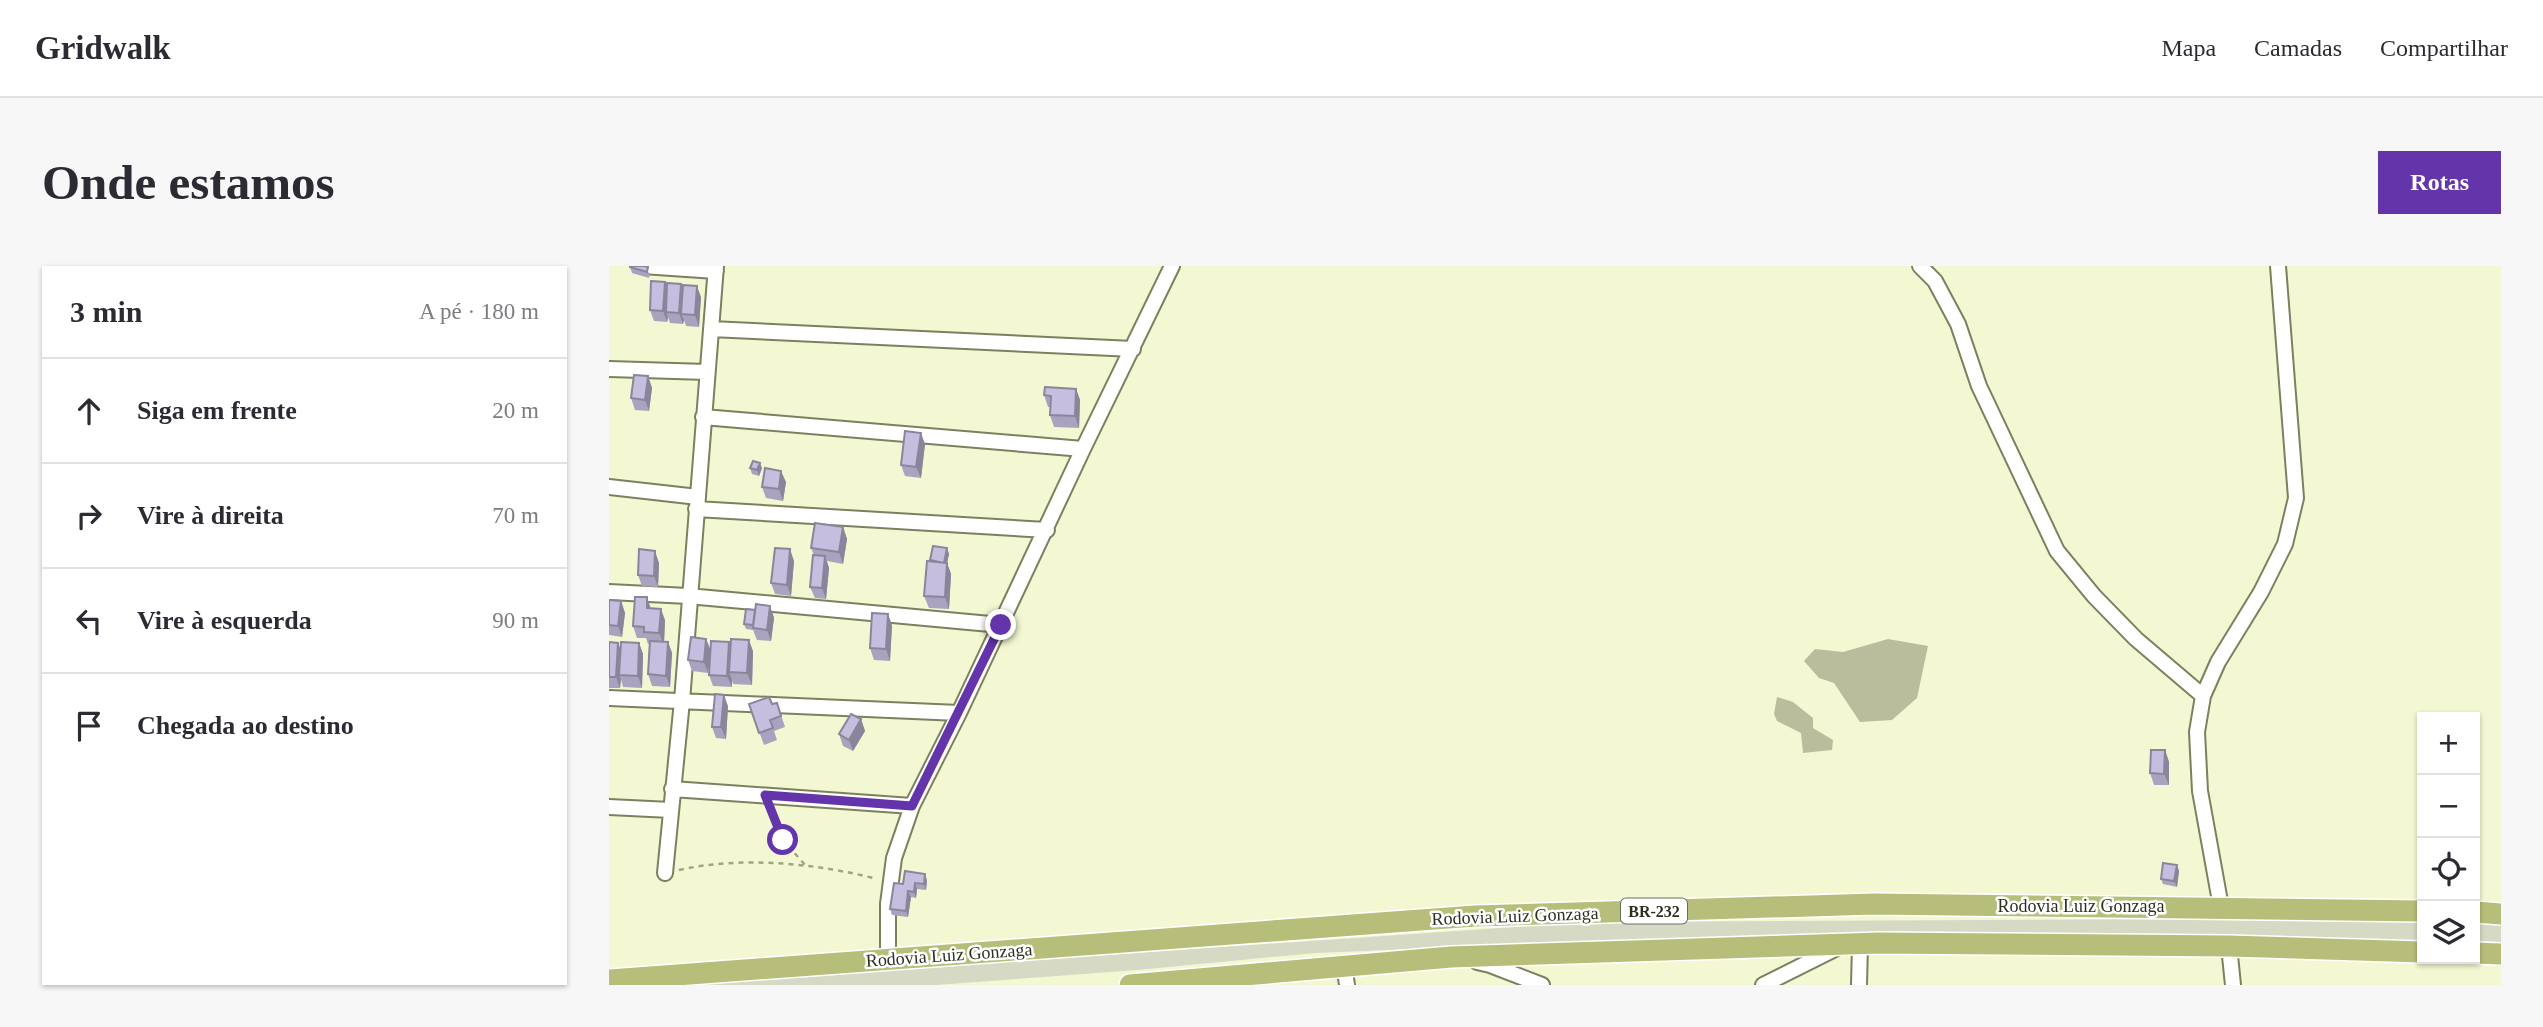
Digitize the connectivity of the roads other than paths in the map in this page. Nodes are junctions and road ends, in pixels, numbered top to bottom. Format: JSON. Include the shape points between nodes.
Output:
{"nodes":[{"id":1,"x":642,"y":266,"type":"edge"},
{"id":2,"x":1172,"y":266,"type":"edge"},
{"id":3,"x":1920,"y":266,"type":"edge"},
{"id":4,"x":2278,"y":266,"type":"edge"},
{"id":5,"x":716,"y":268,"type":"edge"},
{"id":6,"x":711,"y":329,"type":"junction"},
{"id":7,"x":1133,"y":349,"type":"junction"},
{"id":8,"x":609,"y":369,"type":"edge"},
{"id":9,"x":707,"y":372,"type":"junction"},
{"id":10,"x":703,"y":417,"type":"junction"},
{"id":11,"x":1083,"y":449,"type":"junction"},
{"id":12,"x":609,"y":487,"type":"edge"},
{"id":13,"x":697,"y":503,"type":"junction"},
{"id":14,"x":1047,"y":530,"type":"junction"},
{"id":15,"x":609,"y":592,"type":"edge"},
{"id":16,"x":688,"y":596,"type":"junction"},
{"id":17,"x":1001,"y":625,"type":"junction"},
{"id":18,"x":2203,"y":696,"type":"junction"},
{"id":19,"x":609,"y":698,"type":"edge"},
{"id":20,"x":682,"y":701,"type":"junction"},
{"id":21,"x":959,"y":713,"type":"junction"},
{"id":22,"x":672,"y":789,"type":"junction"},
{"id":23,"x":912,"y":806,"type":"junction"},
{"id":24,"x":609,"y":807,"type":"edge"},
{"id":25,"x":671,"y":810,"type":"junction"},
{"id":26,"x":665,"y":873,"type":"road end"},
{"id":27,"x":2221,"y":907,"type":"junction"},
{"id":28,"x":2417,"y":911,"type":"edge"},
{"id":29,"x":2480,"y":912,"type":"edge"},
{"id":30,"x":2501,"y":914,"type":"edge"},
{"id":31,"x":1851,"y":945,"type":"junction"},
{"id":32,"x":2229,"y":946,"type":"junction"},
{"id":33,"x":2417,"y":951,"type":"edge"},
{"id":34,"x":2480,"y":953,"type":"edge"},
{"id":35,"x":2501,"y":954,"type":"edge"},
{"id":36,"x":1451,"y":957,"type":"junction"},
{"id":37,"x":888,"y":960,"type":"junction"},
{"id":38,"x":1345,"y":975,"type":"edge"},
{"id":39,"x":609,"y":980,"type":"edge"},
{"id":40,"x":1136,"y":985,"type":"edge"},
{"id":41,"x":1542,"y":985,"type":"edge"},
{"id":42,"x":1763,"y":985,"type":"edge"},
{"id":43,"x":1859,"y":985,"type":"edge"},
{"id":44,"x":2233,"y":985,"type":"edge"}],
"edges":[{"from":1,"to":5,"type":"street"},
{"from":2,"to":7,"type":"street"},
{"from":3,"to":18,"type":"street","via":[[1935,281],[1958,324],[1979,386],[2057,551],[2136,639]]},
{"from":4,"to":18,"type":"street","via":[[2296,498],[2285,544]]},
{"from":5,"to":6,"type":"street"},
{"from":6,"to":7,"type":"street"},
{"from":6,"to":9,"type":"street"},
{"from":7,"to":11,"type":"street"},
{"from":8,"to":9,"type":"street"},
{"from":9,"to":10,"type":"street"},
{"from":10,"to":11,"type":"street"},
{"from":10,"to":13,"type":"street"},
{"from":11,"to":14,"type":"street"},
{"from":12,"to":13,"type":"street"},
{"from":13,"to":14,"type":"street"},
{"from":13,"to":16,"type":"street"},
{"from":14,"to":17,"type":"street"},
{"from":15,"to":16,"type":"street"},
{"from":16,"to":17,"type":"street"},
{"from":16,"to":20,"type":"street"},
{"from":17,"to":21,"type":"street"},
{"from":18,"to":27,"type":"street","via":[[2197,732],[2200,791]]},
{"from":19,"to":20,"type":"street"},
{"from":20,"to":21,"type":"street"},
{"from":20,"to":22,"type":"street"},
{"from":21,"to":23,"type":"street"},
{"from":22,"to":23,"type":"street"},
{"from":22,"to":25,"type":"street"},
{"from":23,"to":37,"type":"street","via":[[894,858]]},
{"from":24,"to":25,"type":"street"},
{"from":25,"to":26,"type":"street"},
{"from":27,"to":28,"type":"highway","name":"Rodovia Luiz Gonzaga","number":"BR-232"},
{"from":27,"to":37,"type":"highway","name":"Rodovia Luiz Gonzaga","number":"BR-232","via":[[1874,904],[1475,916]]},
{"from":29,"to":30,"type":"highway"},
{"from":31,"to":32,"type":"highway"},
{"from":31,"to":36,"type":"highway"},
{"from":31,"to":42,"type":"street"},
{"from":31,"to":43,"type":"street"},
{"from":32,"to":33,"type":"highway"},
{"from":32,"to":44,"type":"street"},
{"from":34,"to":35,"type":"highway"},
{"from":36,"to":38,"type":"highway"},
{"from":36,"to":41,"type":"street","via":[[1490,965]]},
{"from":37,"to":39,"type":"highway","name":"Rodovia Luiz Gonzaga","number":"BR-232"},
{"from":38,"to":40,"type":"highway"}]}
